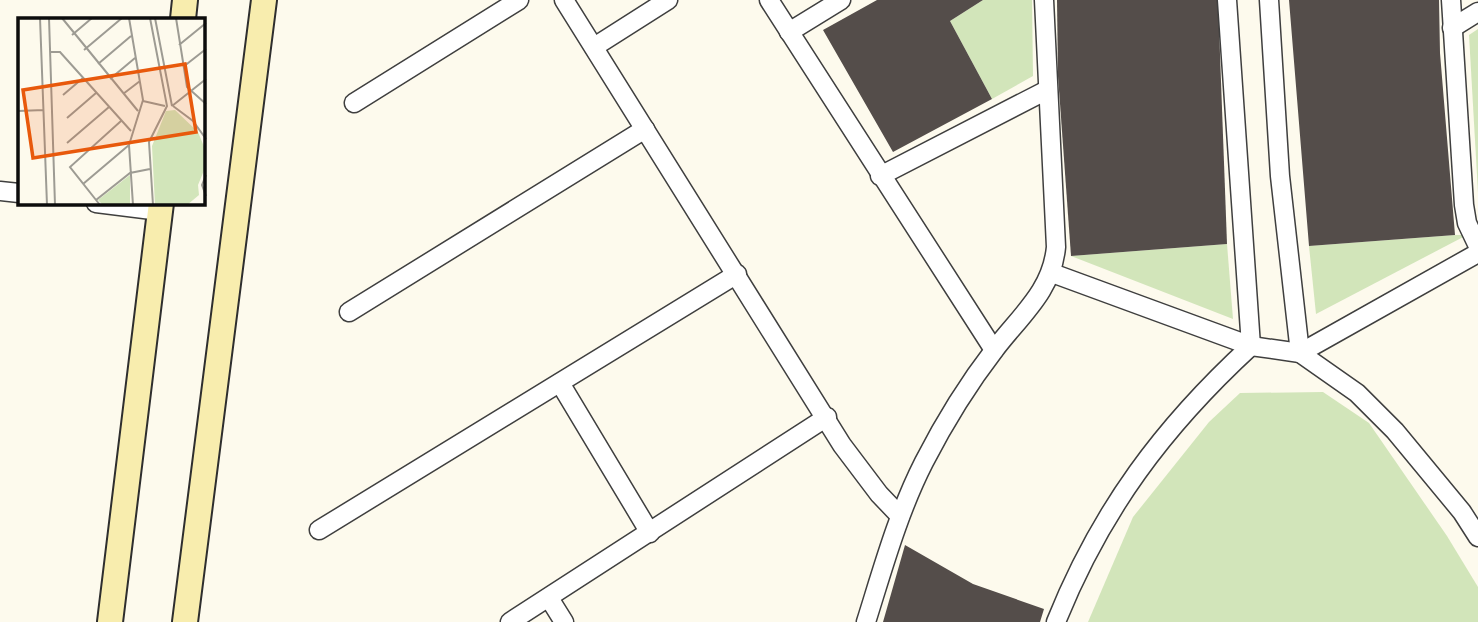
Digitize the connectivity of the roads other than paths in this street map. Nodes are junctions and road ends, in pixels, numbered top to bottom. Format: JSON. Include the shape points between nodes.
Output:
{"nodes":[{"id":1,"x":185,"y":0,"type":"edge"},
{"id":2,"x":264,"y":0,"type":"edge"},
{"id":3,"x":519,"y":0,"type":"edge"},
{"id":4,"x":564,"y":0,"type":"edge"},
{"id":5,"x":668,"y":0,"type":"edge"},
{"id":6,"x":769,"y":0,"type":"edge"},
{"id":7,"x":841,"y":0,"type":"edge"},
{"id":8,"x":1044,"y":0,"type":"edge"},
{"id":9,"x":1227,"y":0,"type":"edge"},
{"id":10,"x":1269,"y":0,"type":"edge"},
{"id":11,"x":1451,"y":0,"type":"edge"},
{"id":12,"x":1478,"y":12,"type":"edge"},
{"id":13,"x":183,"y":18,"type":"edge"},
{"id":14,"x":1452,"y":27,"type":"junction"},
{"id":15,"x":789,"y":32,"type":"junction"},
{"id":16,"x":594,"y":47,"type":"junction"},
{"id":17,"x":1047,"y":90,"type":"junction"},
{"id":18,"x":354,"y":103,"type":"dead end"},
{"id":19,"x":645,"y":129,"type":"junction"},
{"id":20,"x":880,"y":176,"type":"junction"},
{"id":21,"x":0,"y":191,"type":"edge"},
{"id":22,"x":18,"y":193,"type":"edge"},
{"id":23,"x":128,"y":205,"type":"edge"},
{"id":24,"x":160,"y":207,"type":"edge"},
{"id":25,"x":1478,"y":246,"type":"edge"},
{"id":26,"x":1478,"y":253,"type":"edge"},
{"id":27,"x":1052,"y":273,"type":"junction"},
{"id":28,"x":737,"y":274,"type":"junction"},
{"id":29,"x":349,"y":312,"type":"dead end"},
{"id":30,"x":1251,"y":346,"type":"junction"},
{"id":31,"x":994,"y":350,"type":"junction"},
{"id":32,"x":1300,"y":353,"type":"junction"},
{"id":33,"x":560,"y":383,"type":"junction"},
{"id":34,"x":827,"y":417,"type":"junction"},
{"id":35,"x":900,"y":516,"type":"junction"},
{"id":36,"x":319,"y":530,"type":"dead end"},
{"id":37,"x":650,"y":533,"type":"junction"},
{"id":38,"x":1478,"y":537,"type":"edge"},
{"id":39,"x":549,"y":598,"type":"junction"},
{"id":40,"x":110,"y":622,"type":"edge"},
{"id":41,"x":185,"y":622,"type":"edge"},
{"id":42,"x":510,"y":622,"type":"edge"},
{"id":43,"x":564,"y":622,"type":"edge"},
{"id":44,"x":866,"y":622,"type":"edge"},
{"id":45,"x":1056,"y":622,"type":"edge"}],
"edges":[{"from":1,"to":13,"type":"main road"},
{"from":2,"to":41,"type":"main road"},
{"from":3,"to":18,"type":"street"},
{"from":4,"to":16,"type":"street"},
{"from":5,"to":16,"type":"street"},
{"from":6,"to":15,"type":"street"},
{"from":7,"to":15,"type":"street"},
{"from":8,"to":17,"type":"street"},
{"from":9,"to":30,"type":"street"},
{"from":10,"to":32,"type":"street","via":[[1280,176]]},
{"from":11,"to":14,"type":"street"},
{"from":12,"to":14,"type":"street"},
{"from":14,"to":25,"type":"street","via":[[1464,205]]},
{"from":15,"to":20,"type":"street"},
{"from":16,"to":19,"type":"street"},
{"from":17,"to":20,"type":"street"},
{"from":17,"to":27,"type":"street","via":[[1056,247]]},
{"from":19,"to":28,"type":"street"},
{"from":19,"to":29,"type":"street"},
{"from":20,"to":31,"type":"street"},
{"from":21,"to":22,"type":"street"},
{"from":23,"to":24,"type":"street"},
{"from":24,"to":40,"type":"main road"},
{"from":26,"to":32,"type":"street"},
{"from":27,"to":30,"type":"street"},
{"from":27,"to":31,"type":"street","via":[[1041,295]]},
{"from":28,"to":33,"type":"street"},
{"from":28,"to":34,"type":"street"},
{"from":30,"to":32,"type":"street"},
{"from":30,"to":45,"type":"street","via":[[1167,431],[1131,479],[1099,530]]},
{"from":31,"to":35,"type":"street","via":[[924,463]]},
{"from":32,"to":38,"type":"street","via":[[1357,393],[1395,431]]},
{"from":33,"to":36,"type":"street"},
{"from":33,"to":37,"type":"street"},
{"from":34,"to":35,"type":"street","via":[[859,470]]},
{"from":34,"to":37,"type":"street"},
{"from":35,"to":44,"type":"street"},
{"from":37,"to":39,"type":"street"},
{"from":39,"to":42,"type":"street"},
{"from":39,"to":43,"type":"street"}]}
